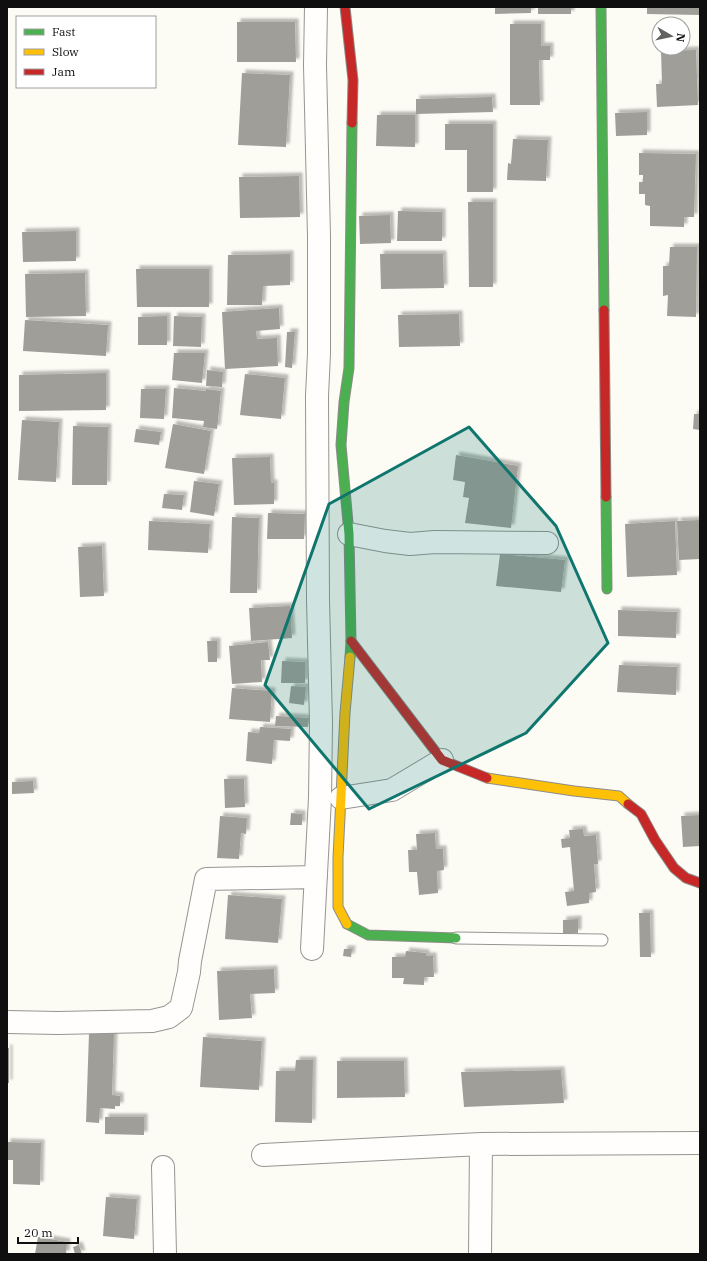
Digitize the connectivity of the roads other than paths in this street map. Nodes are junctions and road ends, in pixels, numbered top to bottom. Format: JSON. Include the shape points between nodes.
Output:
{"nodes":[{"id":1,"x":316,"y":7,"type":"edge"},
{"id":2,"x":344,"y":7,"type":"edge"},
{"id":3,"x":601,"y":7,"type":"edge"},
{"id":4,"x":349,"y":534,"type":"junction"},
{"id":5,"x":547,"y":543,"type":"dead end"},
{"id":6,"x":607,"y":589,"type":"dead end"},
{"id":7,"x":351,"y":641,"type":"junction"},
{"id":8,"x":442,"y":760,"type":"junction"},
{"id":9,"x":342,"y":798,"type":"junction"},
{"id":10,"x":316,"y":877,"type":"junction"},
{"id":11,"x":700,"y":883,"type":"edge"},
{"id":12,"x":456,"y":938,"type":"joint"},
{"id":13,"x":602,"y":940,"type":"dead end"},
{"id":14,"x":312,"y":949,"type":"dead end"},
{"id":15,"x":7,"y":1022,"type":"edge"},
{"id":16,"x":700,"y":1143,"type":"edge"},
{"id":17,"x":481,"y":1144,"type":"junction"},
{"id":18,"x":263,"y":1155,"type":"dead end"},
{"id":19,"x":163,"y":1167,"type":"dead end"},
{"id":20,"x":165,"y":1254,"type":"edge"},
{"id":21,"x":480,"y":1254,"type":"edge"}],
"edges":[{"from":1,"to":10,"type":"street","via":[[319,238],[318,592],[321,730]]},
{"from":2,"to":4,"type":"street","via":[[353,80],[349,368],[341,445]]},
{"from":3,"to":6,"type":"street"},
{"from":4,"to":5,"type":"street","via":[[410,544]]},
{"from":4,"to":7,"type":"street"},
{"from":7,"to":8,"type":"street"},
{"from":7,"to":9,"type":"street"},
{"from":8,"to":9,"type":"street","via":[[392,790]]},
{"from":8,"to":11,"type":"street","via":[[486,778],[574,792],[619,796],[641,814],[654,840],[674,868],[686,878]]},
{"from":9,"to":12,"type":"street","via":[[338,907],[346,923],[368,935]]},
{"from":10,"to":14,"type":"street"},
{"from":10,"to":15,"type":"street","via":[[206,879],[181,1008],[169,1017],[152,1021]]},
{"from":12,"to":13,"type":"lane"},
{"from":16,"to":17,"type":"street"},
{"from":17,"to":18,"type":"street"},
{"from":17,"to":21,"type":"street"},
{"from":19,"to":20,"type":"street"}]}
